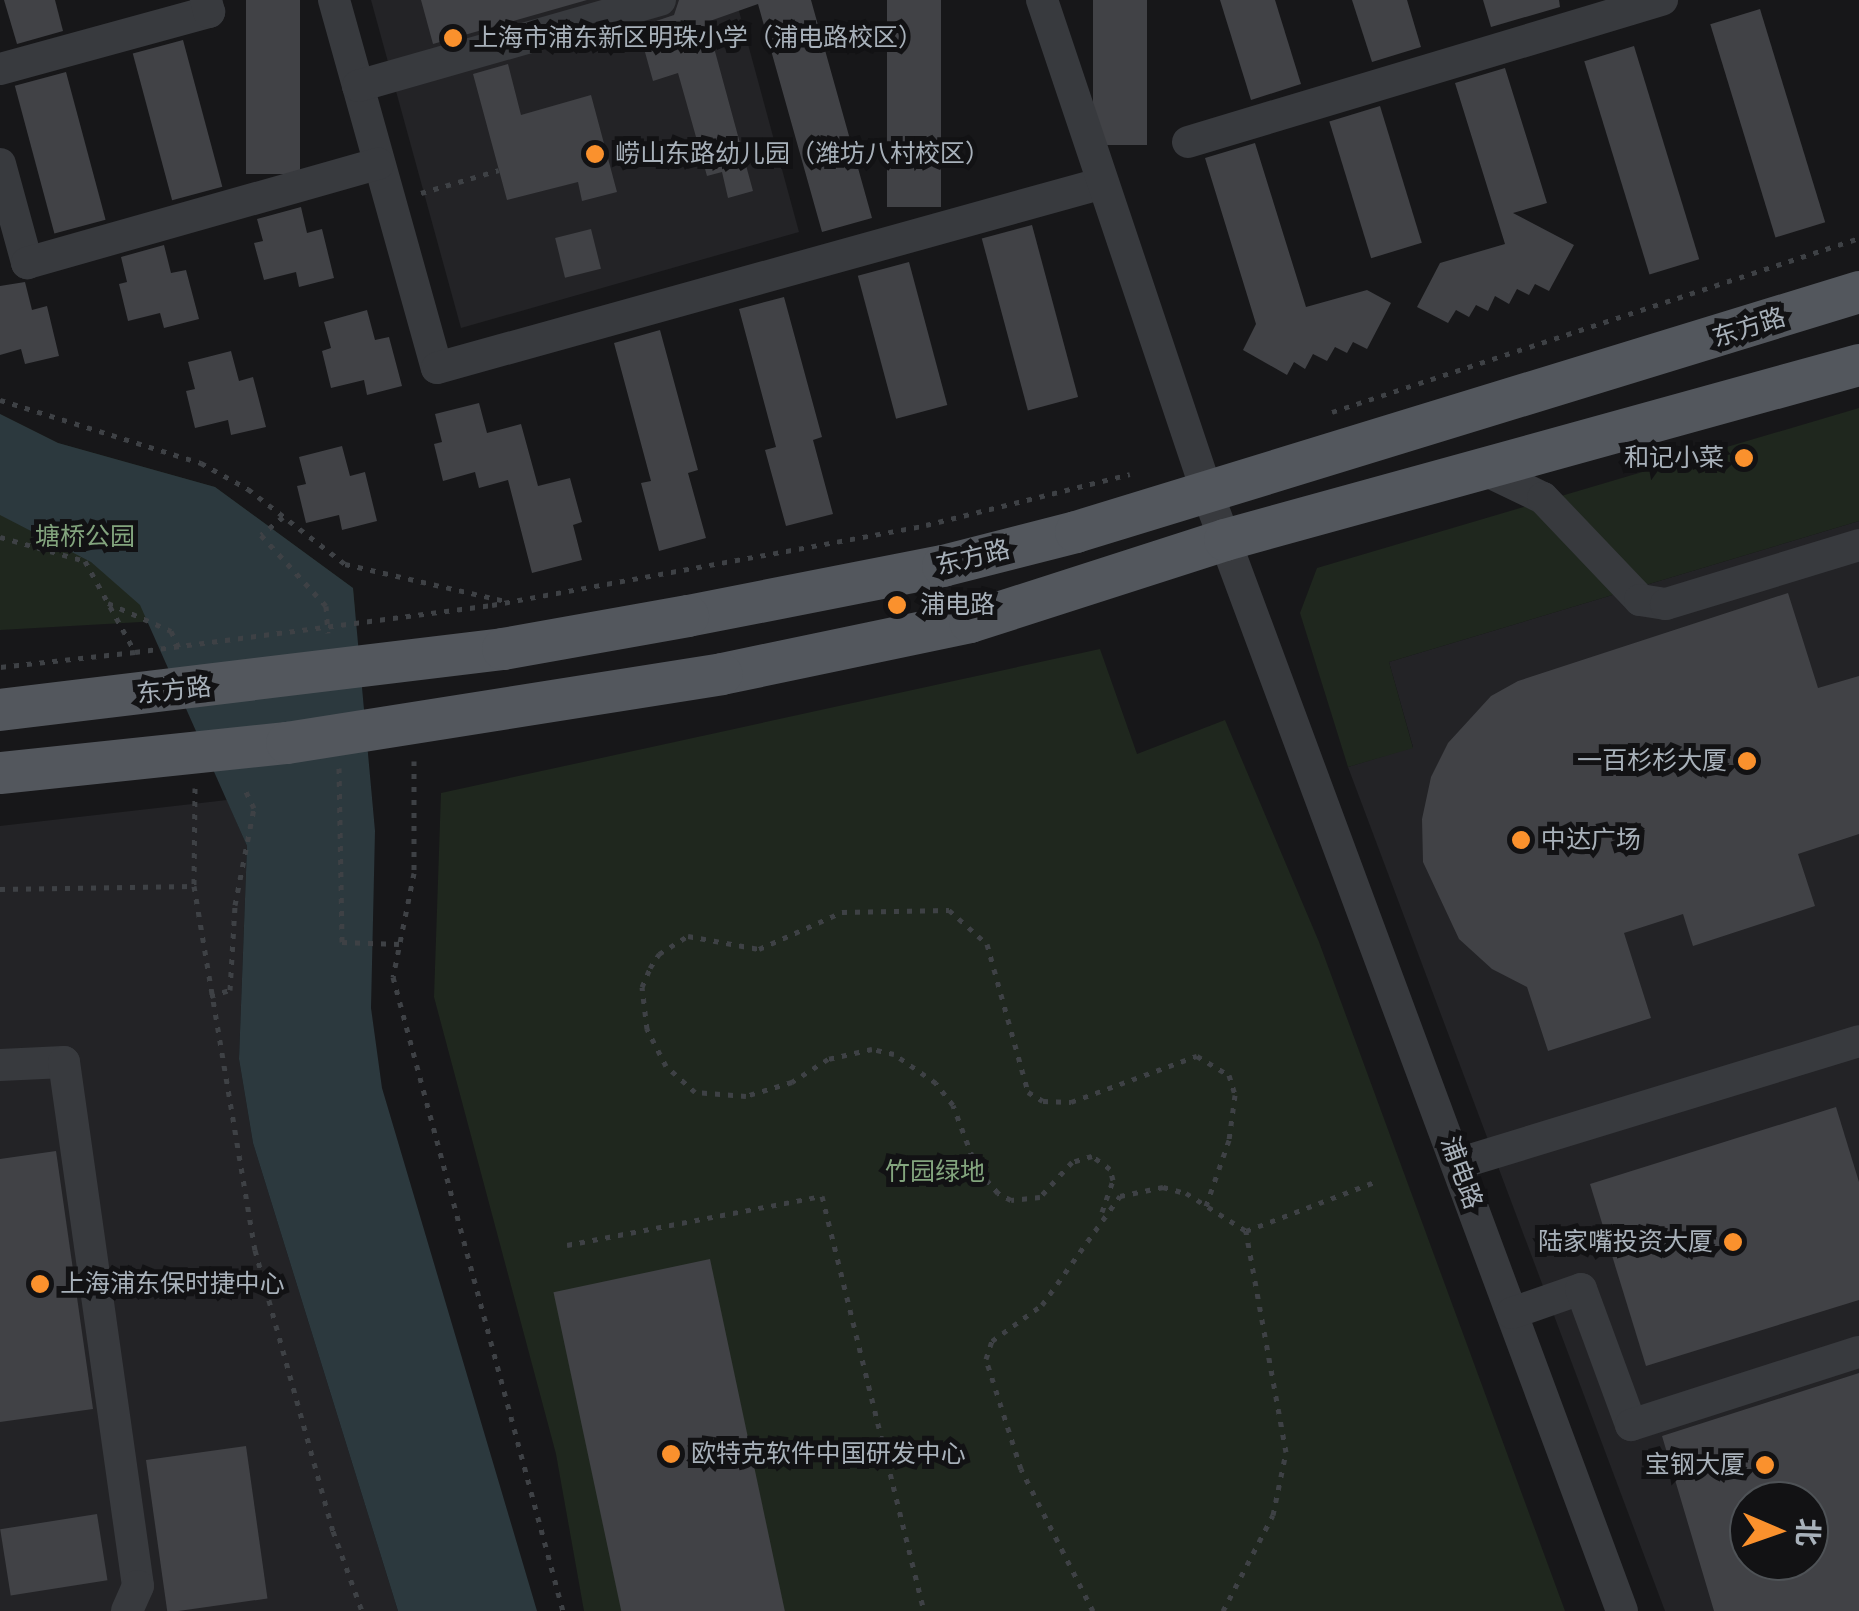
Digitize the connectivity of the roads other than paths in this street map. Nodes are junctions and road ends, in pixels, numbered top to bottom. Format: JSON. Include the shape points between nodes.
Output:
{"nodes":[{"id":1,"x":206,"y":0,"type":"edge"},
{"id":2,"x":334,"y":0,"type":"edge"},
{"id":3,"x":660,"y":0,"type":"edge"},
{"id":4,"x":1042,"y":0,"type":"edge"},
{"id":5,"x":1662,"y":0,"type":"edge"},
{"id":6,"x":0,"y":69,"type":"edge"},
{"id":7,"x":358,"y":86,"type":"junction"},
{"id":8,"x":1188,"y":142,"type":"dead end"},
{"id":9,"x":0,"y":164,"type":"edge"},
{"id":10,"x":378,"y":164,"type":"junction"},
{"id":11,"x":1103,"y":183,"type":"junction"},
{"id":12,"x":1859,"y":292,"type":"edge"},
{"id":13,"x":1859,"y":365,"type":"edge"},
{"id":14,"x":1485,"y":470,"type":"junction"},
{"id":15,"x":1207,"y":492,"type":"junction"},
{"id":16,"x":1225,"y":540,"type":"junction"},
{"id":17,"x":1859,"y":545,"type":"edge"},
{"id":18,"x":0,"y":710,"type":"edge"},
{"id":19,"x":0,"y":772,"type":"edge"},
{"id":20,"x":1859,"y":1041,"type":"edge"},
{"id":21,"x":0,"y":1065,"type":"edge"},
{"id":22,"x":1457,"y":1164,"type":"junction"},
{"id":23,"x":1512,"y":1313,"type":"junction"},
{"id":24,"x":1859,"y":1352,"type":"edge"},
{"id":25,"x":127,"y":1611,"type":"edge"},
{"id":26,"x":1622,"y":1611,"type":"edge"}],
"edges":[{"from":1,"to":6,"type":"street","via":[[209,12]]},
{"from":2,"to":7,"type":"street"},
{"from":3,"to":7,"type":"street"},
{"from":4,"to":11,"type":"street","name":"浦电路"},
{"from":5,"to":8,"type":"street"},
{"from":7,"to":10,"type":"street"},
{"from":9,"to":10,"type":"street","via":[[27,263]]},
{"from":10,"to":11,"type":"street","via":[[437,368]]},
{"from":11,"to":15,"type":"street","name":"浦电路"},
{"from":12,"to":15,"type":"main road","name":"东方路"},
{"from":13,"to":14,"type":"main road"},
{"from":14,"to":16,"type":"main road"},
{"from":14,"to":17,"type":"street","via":[[1543,498],[1640,600],[1666,604]]},
{"from":15,"to":16,"type":"street","name":"浦电路"},
{"from":15,"to":18,"type":"main road","name":"东方路","bridge":true,"via":[[943,566],[688,616],[503,649]]},
{"from":16,"to":19,"type":"main road","bridge":true,"via":[[970,622],[722,674],[286,743]]},
{"from":16,"to":22,"type":"street","name":"浦电路"},
{"from":20,"to":22,"type":"street"},
{"from":21,"to":25,"type":"street","via":[[64,1062],[138,1586]]},
{"from":22,"to":23,"type":"street","name":"浦电路"},
{"from":23,"to":24,"type":"street","via":[[1581,1288],[1631,1425]]},
{"from":23,"to":26,"type":"street","name":"浦电路"}]}
